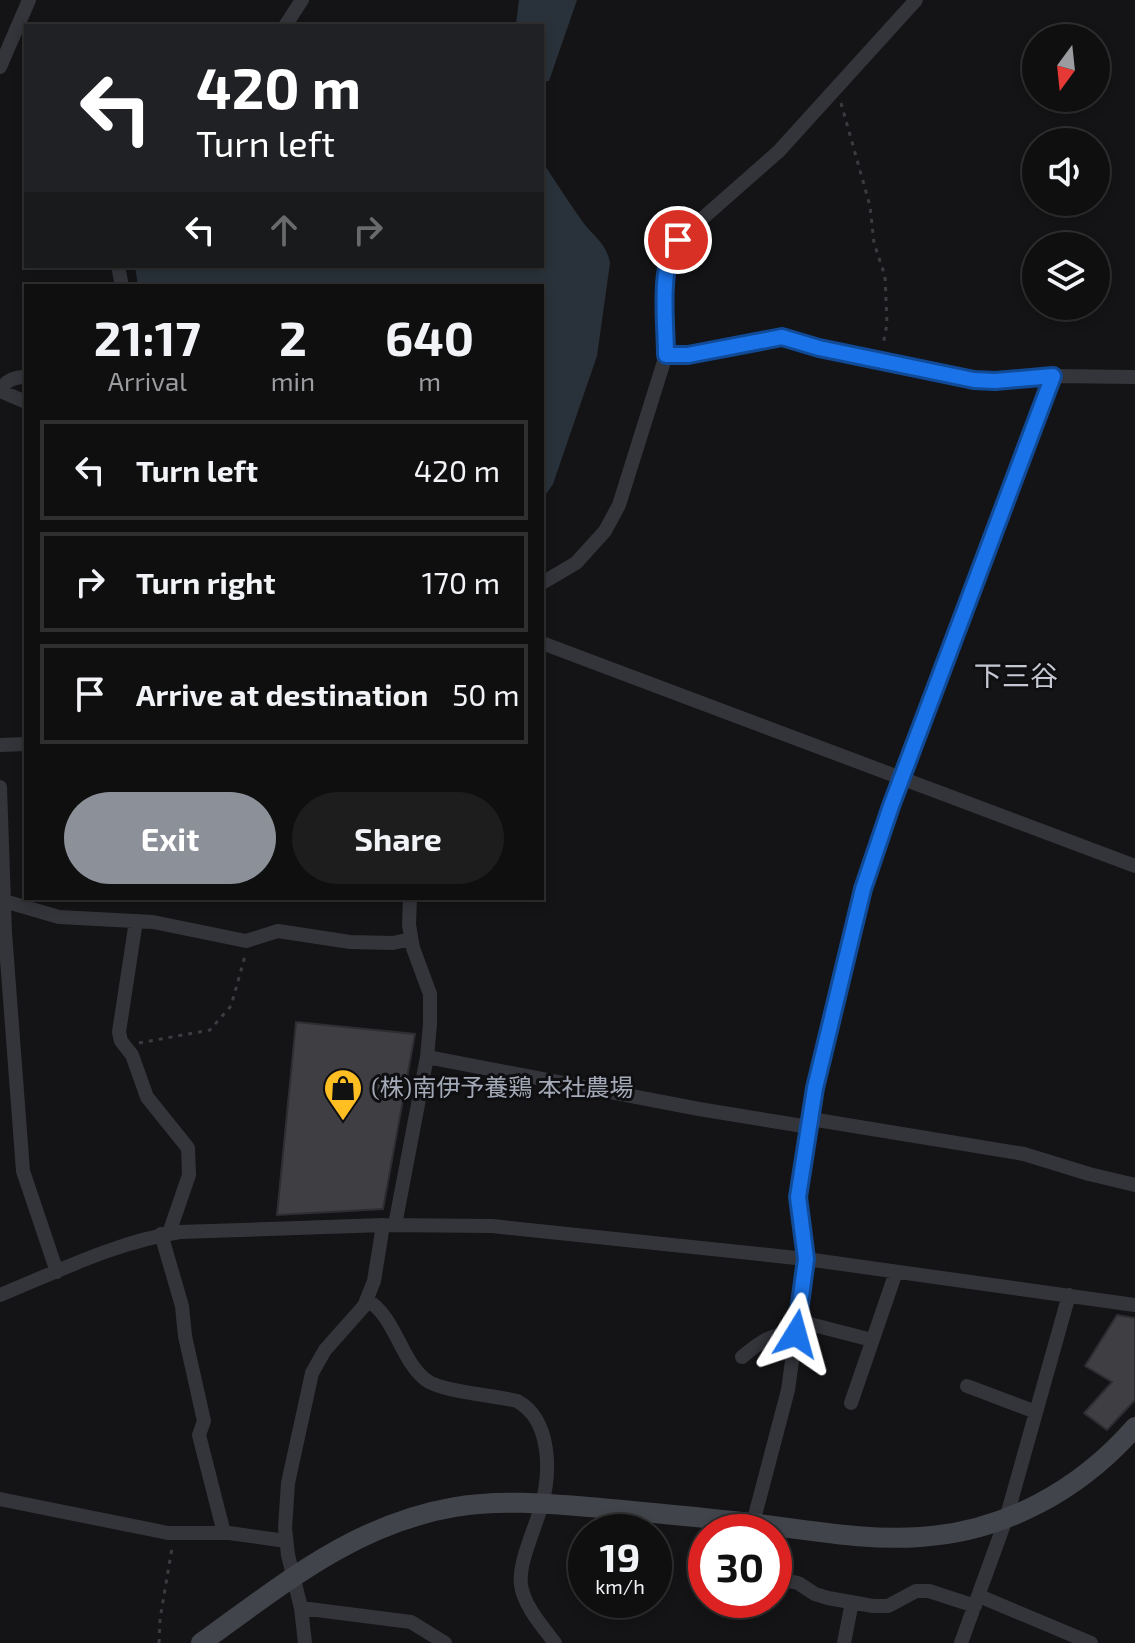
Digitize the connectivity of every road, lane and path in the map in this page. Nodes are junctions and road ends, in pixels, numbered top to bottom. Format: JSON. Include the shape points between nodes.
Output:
{"nodes":[{"id":1,"x":29,"y":0,"type":"edge"},
{"id":2,"x":302,"y":0,"type":"edge"},
{"id":3,"x":916,"y":0,"type":"edge"},
{"id":4,"x":286,"y":24,"type":"edge"},
{"id":5,"x":0,"y":67,"type":"edge"},
{"id":6,"x":836,"y":87,"type":"junction"},
{"id":7,"x":666,"y":355,"type":"junction"},
{"id":8,"x":879,"y":360,"type":"junction"},
{"id":9,"x":1053,"y":376,"type":"junction"},
{"id":10,"x":24,"y":377,"type":"edge"},
{"id":11,"x":1135,"y":377,"type":"edge"},
{"id":12,"x":0,"y":391,"type":"edge"},
{"id":13,"x":24,"y":401,"type":"edge"},
{"id":14,"x":544,"y":582,"type":"edge"},
{"id":15,"x":544,"y":644,"type":"edge"},
{"id":16,"x":24,"y":744,"type":"edge"},
{"id":17,"x":0,"y":745,"type":"edge"},
{"id":18,"x":901,"y":778,"type":"junction"},
{"id":19,"x":0,"y":787,"type":"edge"},
{"id":20,"x":1135,"y":866,"type":"edge"},
{"id":21,"x":410,"y":900,"type":"edge"},
{"id":22,"x":4,"y":901,"type":"junction"},
{"id":23,"x":136,"y":921,"type":"junction"},
{"id":24,"x":411,"y":939,"type":"junction"},
{"id":25,"x":249,"y":941,"type":"junction"},
{"id":26,"x":6,"y":1016,"type":"edge"},
{"id":27,"x":124,"y":1045,"type":"junction"},
{"id":28,"x":427,"y":1057,"type":"junction"},
{"id":29,"x":810,"y":1123,"type":"junction"},
{"id":30,"x":1135,"y":1185,"type":"edge"},
{"id":31,"x":389,"y":1225,"type":"junction"},
{"id":32,"x":165,"y":1234,"type":"junction"},
{"id":33,"x":806,"y":1259,"type":"junction"},
{"id":34,"x":57,"y":1272,"type":"junction"},
{"id":35,"x":896,"y":1272,"type":"junction"},
{"id":36,"x":0,"y":1295,"type":"edge"},
{"id":37,"x":1069,"y":1295,"type":"junction"},
{"id":38,"x":367,"y":1300,"type":"junction"},
{"id":39,"x":1135,"y":1305,"type":"edge"},
{"id":40,"x":797,"y":1327,"type":"junction"},
{"id":41,"x":872,"y":1340,"type":"junction"},
{"id":42,"x":742,"y":1357,"type":"dead end"},
{"id":43,"x":967,"y":1386,"type":"dead end"},
{"id":44,"x":851,"y":1403,"type":"dead end"},
{"id":45,"x":1036,"y":1412,"type":"junction"},
{"id":46,"x":1135,"y":1427,"type":"edge"},
{"id":47,"x":0,"y":1499,"type":"edge"},
{"id":48,"x":542,"y":1503,"type":"junction"},
{"id":49,"x":749,"y":1514,"type":"edge"},
{"id":50,"x":1006,"y":1519,"type":"junction"},
{"id":51,"x":688,"y":1520,"type":"edge"},
{"id":52,"x":792,"y":1530,"type":"edge"},
{"id":53,"x":224,"y":1533,"type":"junction"},
{"id":54,"x":174,"y":1534,"type":"junction"},
{"id":55,"x":286,"y":1541,"type":"junction"},
{"id":56,"x":293,"y":1576,"type":"junction"},
{"id":57,"x":792,"y":1582,"type":"edge"},
{"id":58,"x":977,"y":1601,"type":"junction"},
{"id":59,"x":852,"y":1602,"type":"junction"},
{"id":60,"x":301,"y":1608,"type":"junction"},
{"id":61,"x":159,"y":1643,"type":"edge"},
{"id":62,"x":201,"y":1643,"type":"edge"},
{"id":63,"x":305,"y":1643,"type":"edge"},
{"id":64,"x":445,"y":1643,"type":"edge"},
{"id":65,"x":555,"y":1643,"type":"edge"},
{"id":66,"x":844,"y":1643,"type":"edge"},
{"id":67,"x":961,"y":1643,"type":"edge"},
{"id":68,"x":1091,"y":1643,"type":"edge"}],
"edges":[{"from":1,"to":5,"type":"street"},
{"from":2,"to":4,"type":"street"},
{"from":3,"to":6,"type":"street"},
{"from":6,"to":7,"type":"street","via":[[779,151],[670,252]]},
{"from":6,"to":8,"type":"path","via":[[885,276],[887,324]]},
{"from":7,"to":8,"type":"street","via":[[782,337]]},
{"from":7,"to":14,"type":"street","via":[[619,505],[605,531],[576,563]]},
{"from":8,"to":9,"type":"street","via":[[974,380]]},
{"from":9,"to":11,"type":"street"},
{"from":9,"to":18,"type":"street"},
{"from":10,"to":12,"type":"street","via":[[5,383]]},
{"from":12,"to":13,"type":"street"},
{"from":15,"to":18,"type":"street"},
{"from":16,"to":17,"type":"street"},
{"from":18,"to":20,"type":"street"},
{"from":18,"to":29,"type":"street","via":[[870,863],[842,967]]},
{"from":19,"to":22,"type":"street"},
{"from":21,"to":24,"type":"street"},
{"from":22,"to":23,"type":"street","via":[[59,917]]},
{"from":22,"to":26,"type":"street"},
{"from":23,"to":25,"type":"street"},
{"from":23,"to":27,"type":"street","via":[[119,1023]]},
{"from":24,"to":25,"type":"street","via":[[350,942],[278,931]]},
{"from":24,"to":28,"type":"street","via":[[430,994]]},
{"from":25,"to":27,"type":"path","via":[[231,1006],[210,1030]]},
{"from":26,"to":34,"type":"street","via":[[23,1171]]},
{"from":27,"to":32,"type":"street","via":[[147,1097],[188,1148],[189,1175]]},
{"from":28,"to":29,"type":"street","via":[[699,1109]]},
{"from":28,"to":31,"type":"street"},
{"from":29,"to":30,"type":"street","via":[[1024,1154]]},
{"from":29,"to":33,"type":"street","via":[[798,1197]]},
{"from":31,"to":32,"type":"street"},
{"from":31,"to":33,"type":"street","via":[[492,1226]]},
{"from":31,"to":38,"type":"street"},
{"from":32,"to":34,"type":"street","via":[[118,1246]]},
{"from":32,"to":53,"type":"street","via":[[204,1421],[199,1435]]},
{"from":33,"to":35,"type":"street"},
{"from":33,"to":40,"type":"street"},
{"from":34,"to":36,"type":"street"},
{"from":35,"to":37,"type":"street"},
{"from":35,"to":41,"type":"street"},
{"from":37,"to":39,"type":"street"},
{"from":37,"to":45,"type":"street"},
{"from":38,"to":48,"type":"street","via":[[380,1310],[425,1379],[517,1401],[532,1414],[545,1448]]},
{"from":38,"to":55,"type":"street","via":[[312,1373],[288,1483]]},
{"from":40,"to":41,"type":"street"},
{"from":40,"to":42,"type":"street","via":[[764,1338]]},
{"from":40,"to":49,"type":"street","via":[[788,1390]]},
{"from":41,"to":44,"type":"street"},
{"from":43,"to":45,"type":"street"},
{"from":45,"to":50,"type":"street"},
{"from":46,"to":50,"type":"street","via":[[1077,1481]]},
{"from":47,"to":54,"type":"street"},
{"from":48,"to":51,"type":"street"},
{"from":48,"to":56,"type":"street","via":[[477,1504],[419,1515],[364,1534]]},
{"from":48,"to":65,"type":"street","via":[[521,1586]]},
{"from":50,"to":52,"type":"street","via":[[946,1534],[891,1538]]},
{"from":50,"to":58,"type":"street"},
{"from":53,"to":54,"type":"street"},
{"from":53,"to":55,"type":"street"},
{"from":54,"to":61,"type":"path"},
{"from":55,"to":56,"type":"street"},
{"from":56,"to":60,"type":"street"},
{"from":56,"to":62,"type":"street"},
{"from":57,"to":59,"type":"street","via":[[815,1594]]},
{"from":58,"to":59,"type":"street","via":[[916,1591],[888,1606]]},
{"from":58,"to":67,"type":"street"},
{"from":58,"to":68,"type":"street"},
{"from":59,"to":66,"type":"street"},
{"from":60,"to":63,"type":"street"},
{"from":60,"to":64,"type":"street","via":[[411,1622]]}]}
